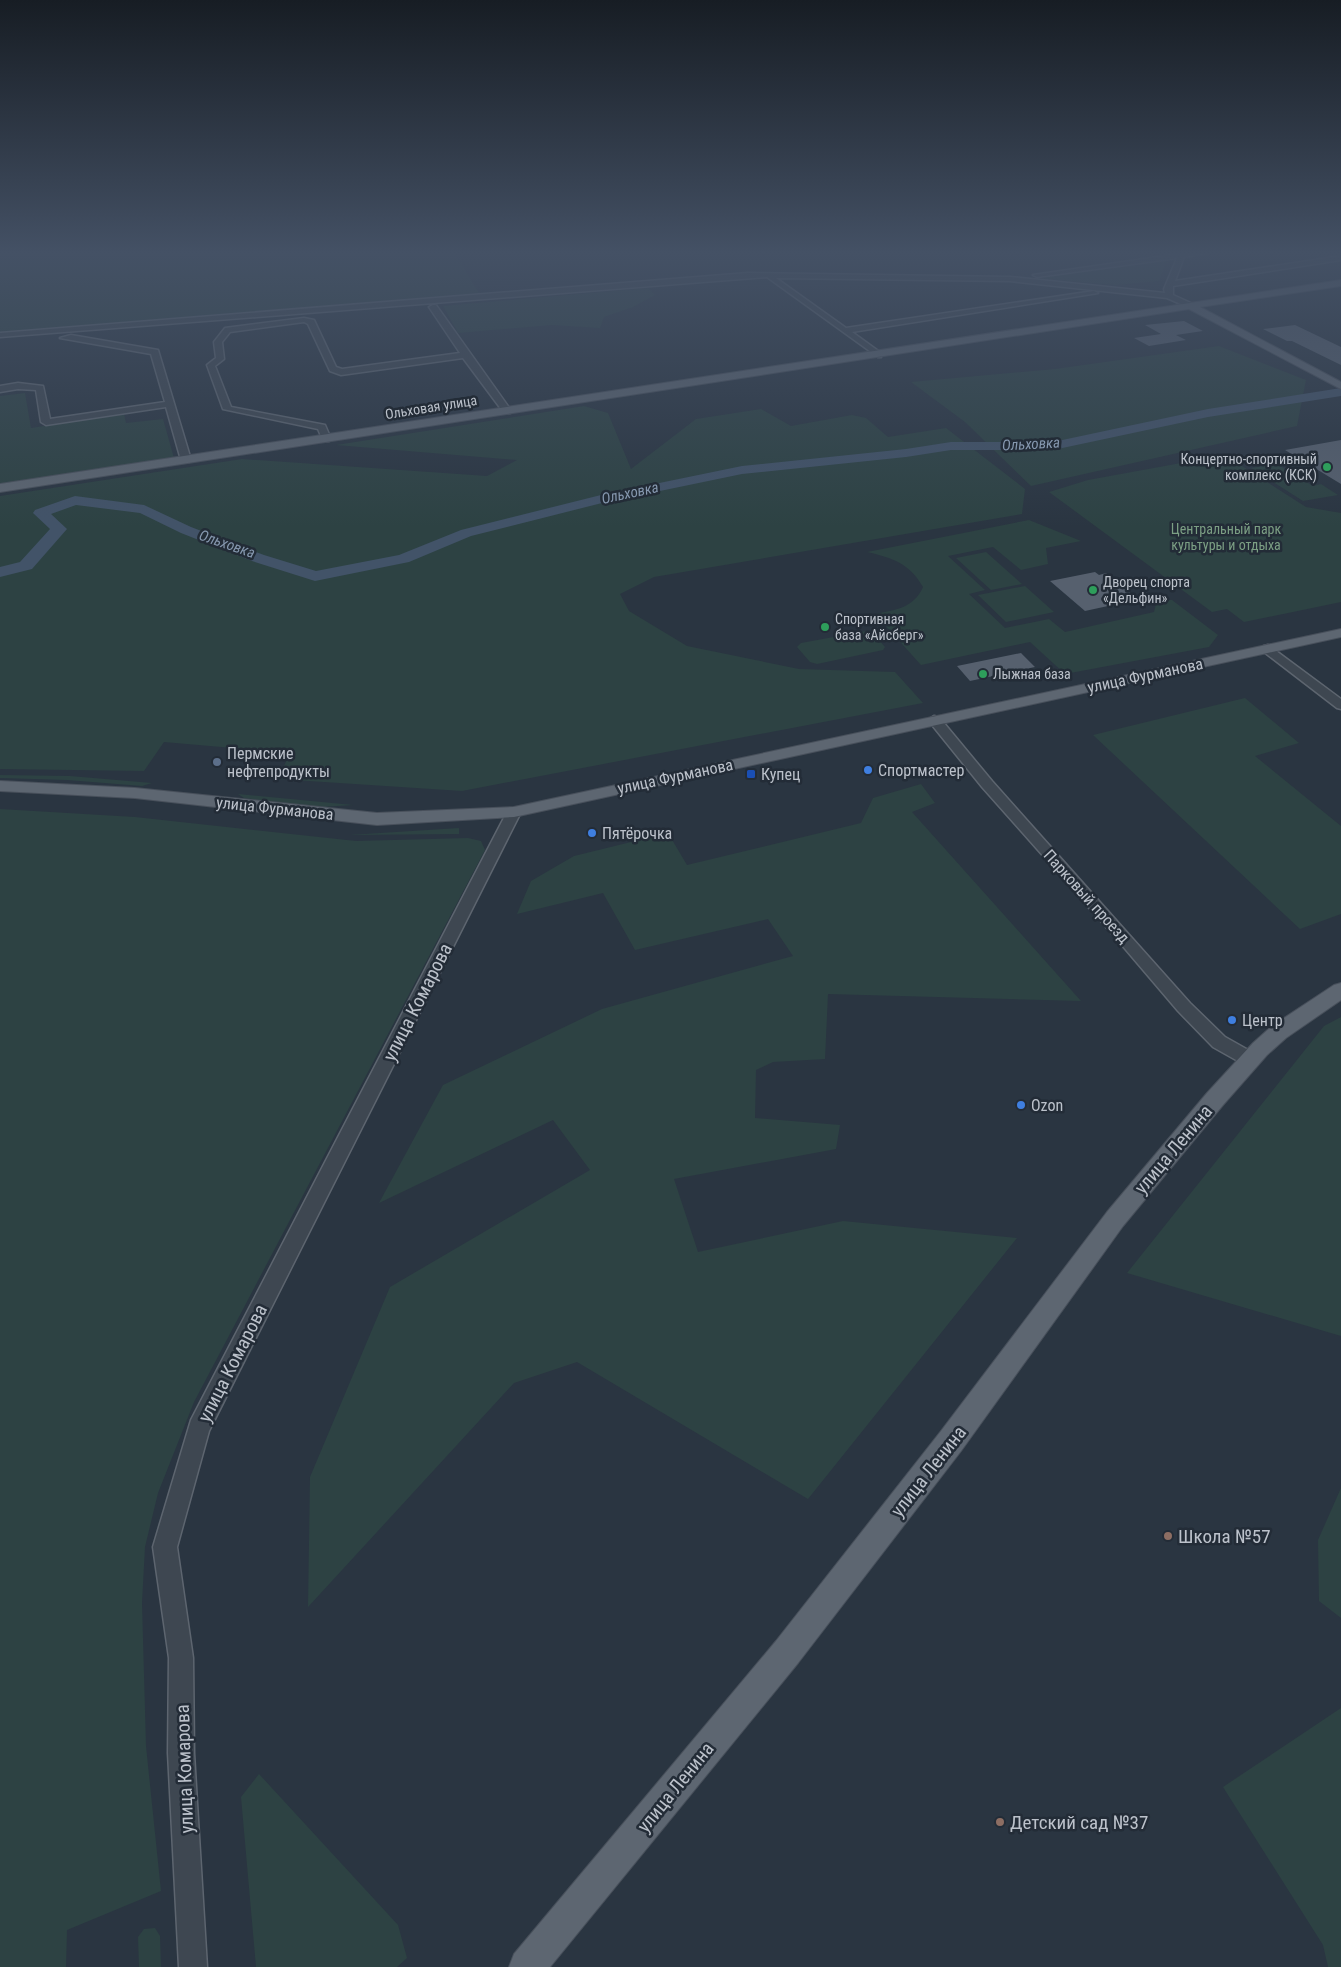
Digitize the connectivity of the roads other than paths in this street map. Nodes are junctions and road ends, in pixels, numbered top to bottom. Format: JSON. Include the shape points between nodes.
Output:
{"nodes":[{"id":1,"x":109,"y":344,"type":"edge"},
{"id":2,"x":218,"y":344,"type":"edge"},
{"id":3,"x":321,"y":344,"type":"edge"},
{"id":4,"x":458,"y":344,"type":"edge"},
{"id":5,"x":863,"y":344,"type":"edge"},
{"id":6,"x":949,"y":344,"type":"edge"},
{"id":7,"x":1261,"y":344,"type":"edge"},
{"id":8,"x":465,"y":355,"type":"junction"},
{"id":9,"x":878,"y":355,"type":"junction"},
{"id":10,"x":1340,"y":386,"type":"edge"},
{"id":11,"x":0,"y":389,"type":"edge"},
{"id":12,"x":170,"y":404,"type":"junction"},
{"id":13,"x":507,"y":411,"type":"junction"},
{"id":14,"x":326,"y":439,"type":"junction"},
{"id":15,"x":186,"y":460,"type":"junction"},
{"id":16,"x":0,"y":488,"type":"edge"},
{"id":17,"x":1341,"y":632,"type":"edge"},
{"id":18,"x":1268,"y":649,"type":"junction"},
{"id":19,"x":1341,"y":705,"type":"edge"},
{"id":20,"x":934,"y":720,"type":"junction"},
{"id":21,"x":0,"y":786,"type":"edge"},
{"id":22,"x":514,"y":812,"type":"junction"},
{"id":23,"x":1341,"y":990,"type":"edge"},
{"id":24,"x":1251,"y":1060,"type":"junction"},
{"id":25,"x":193,"y":1967,"type":"edge"},
{"id":26,"x":527,"y":1967,"type":"edge"}],
"edges":[{"from":1,"to":12,"type":"street","via":[[155,352]]},
{"from":2,"to":14,"type":"street","via":[[220,359],[211,365],[227,409],[322,427]]},
{"from":3,"to":8,"type":"street","via":[[333,369],[341,372]]},
{"from":4,"to":8,"type":"street"},
{"from":5,"to":9,"type":"street"},
{"from":6,"to":9,"type":"main road","name":"Ольховая улица"},
{"from":7,"to":10,"type":"main road"},
{"from":8,"to":13,"type":"street"},
{"from":9,"to":13,"type":"main road","name":"Ольховая улица"},
{"from":11,"to":12,"type":"street","via":[[18,386],[40,388],[46,422]]},
{"from":12,"to":15,"type":"street"},
{"from":13,"to":14,"type":"main road","name":"Ольховая улица"},
{"from":14,"to":15,"type":"main road","name":"Ольховая улица"},
{"from":15,"to":16,"type":"main road","name":"Ольховая улица"},
{"from":17,"to":18,"type":"main road","name":"улица Фурманова"},
{"from":18,"to":19,"type":"street"},
{"from":18,"to":20,"type":"main road","name":"улица Фурманова"},
{"from":20,"to":22,"type":"main road","name":"улица Фурманова"},
{"from":20,"to":24,"type":"street","name":"Парковый проезд","via":[[1184,1007],[1219,1042]]},
{"from":21,"to":22,"type":"main road","name":"улица Фурманова","via":[[150,795],[361,818]]},
{"from":22,"to":25,"type":"street","name":"улица Комарова","via":[[199,1428],[165,1547],[181,1658],[181,1753]]},
{"from":23,"to":24,"type":"main road","name":"улица Ленина","via":[[1279,1032]]},
{"from":24,"to":26,"type":"main road","name":"улица Ленина","via":[[1115,1219],[951,1441],[787,1652]]}]}
